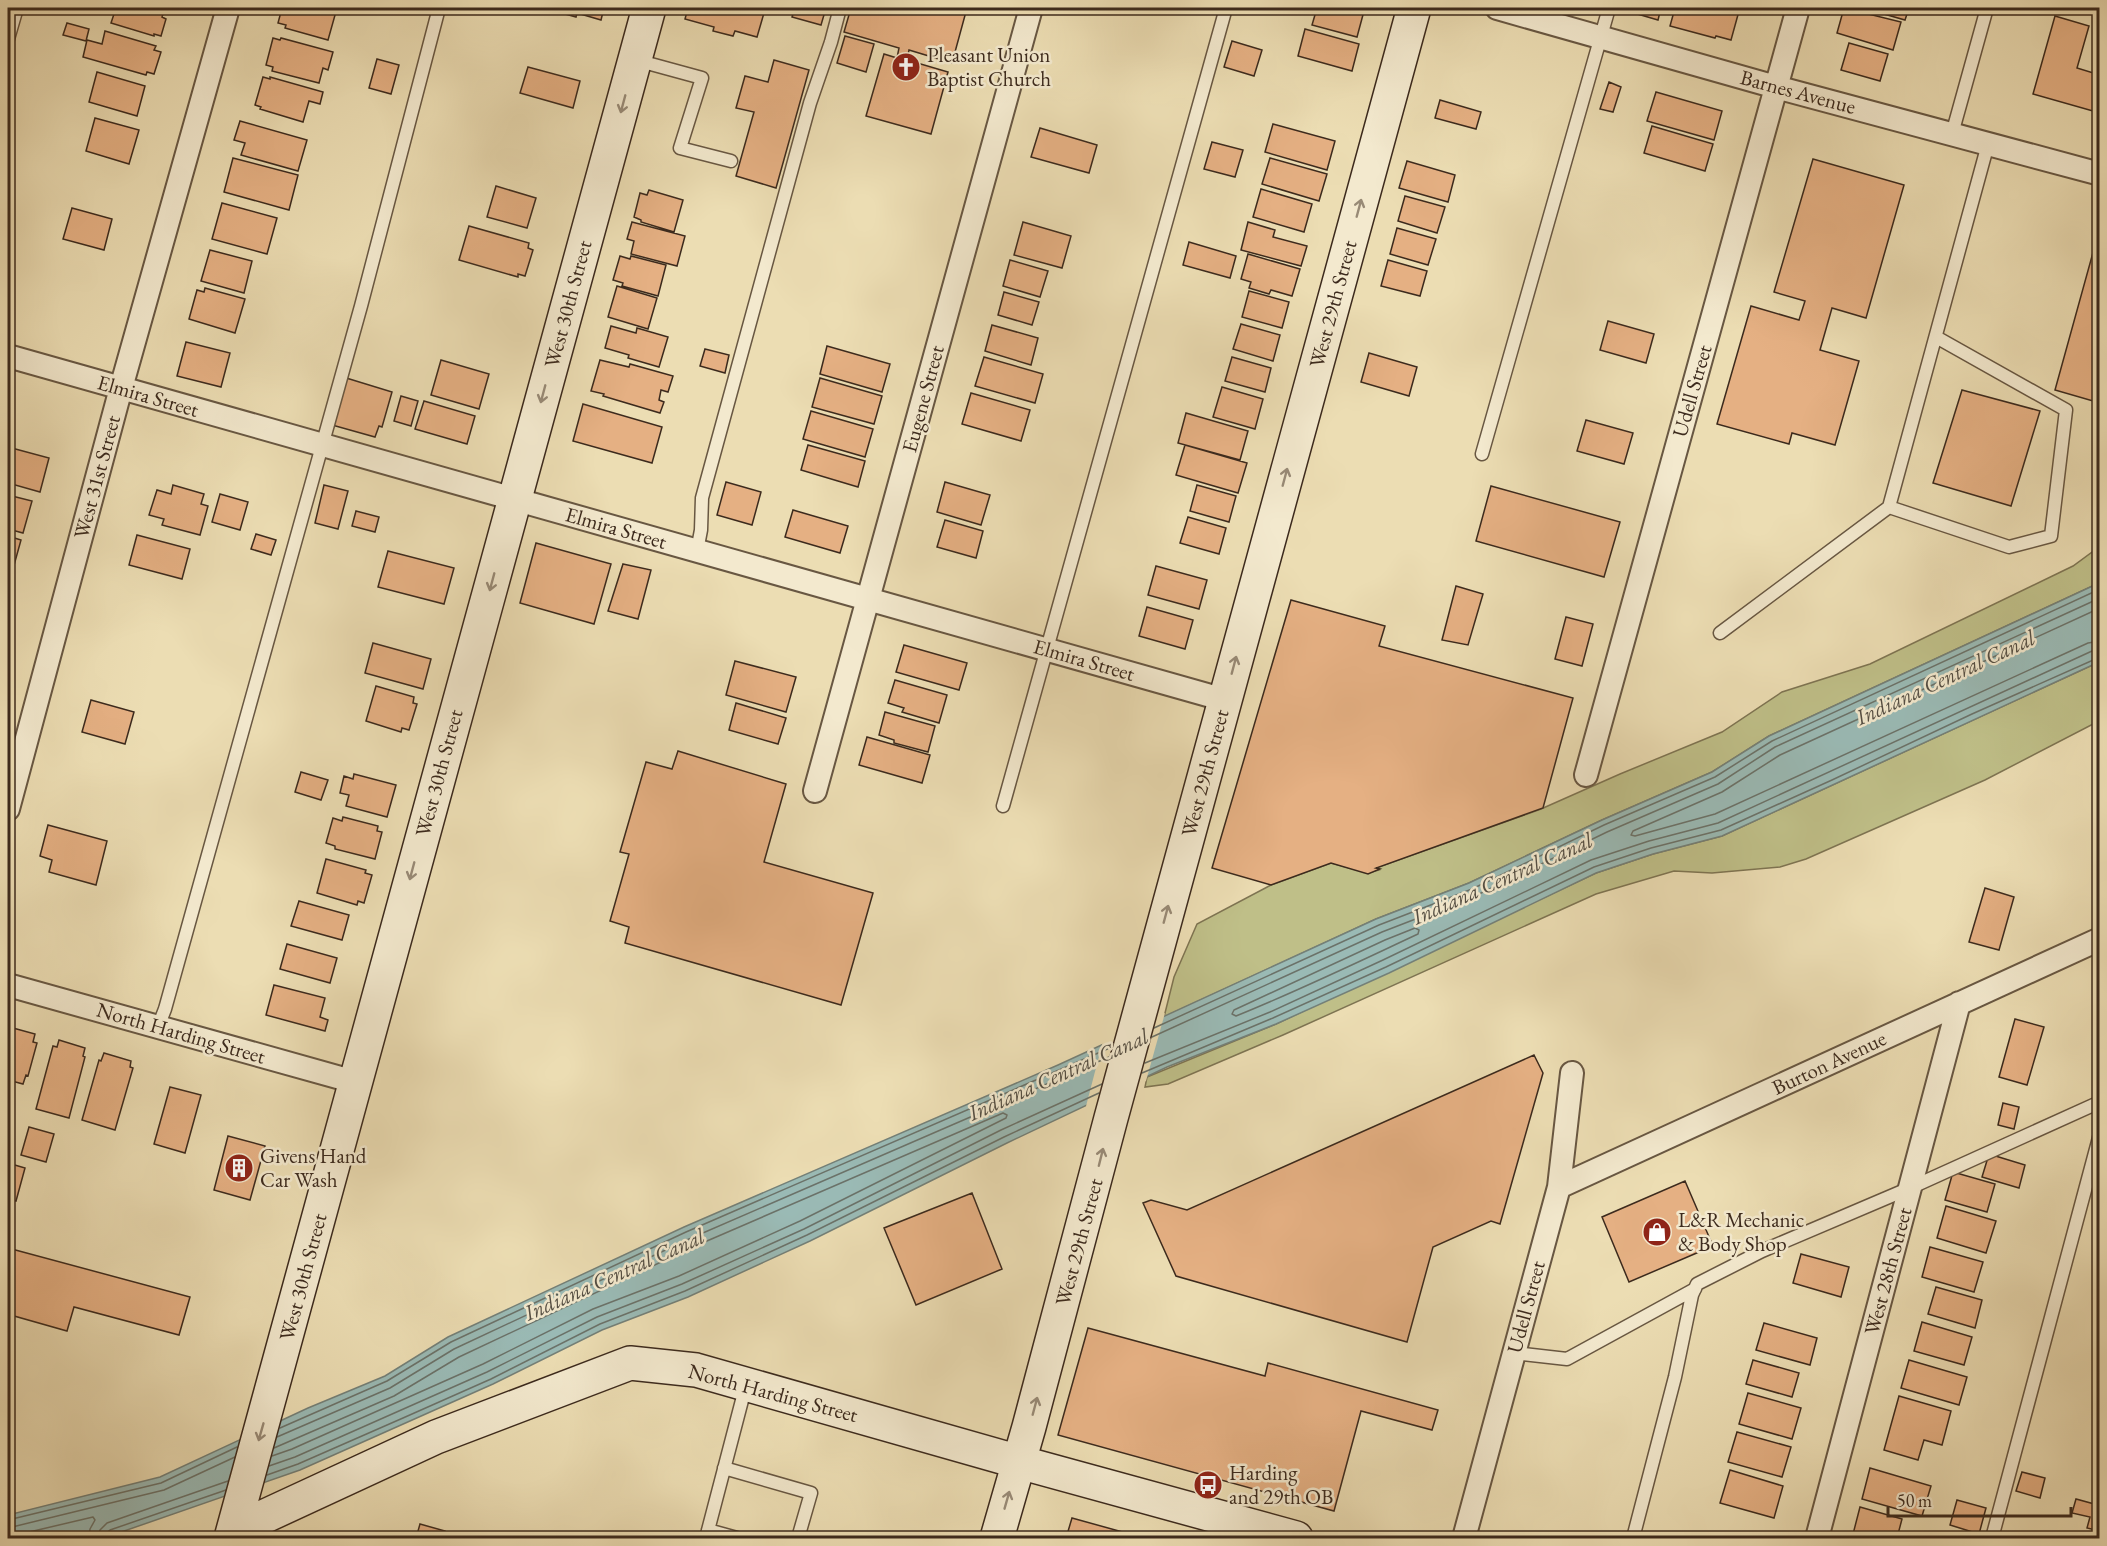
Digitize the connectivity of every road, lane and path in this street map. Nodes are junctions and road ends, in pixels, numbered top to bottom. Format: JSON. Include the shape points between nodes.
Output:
{"nodes":[{"id":1,"x":17,"y":8,"type":"edge"},
{"id":2,"x":228,"y":8,"type":"edge"},
{"id":3,"x":439,"y":8,"type":"edge"},
{"id":4,"x":649,"y":8,"type":"edge"},
{"id":5,"x":840,"y":8,"type":"edge"},
{"id":6,"x":1031,"y":8,"type":"edge"},
{"id":7,"x":1226,"y":8,"type":"edge"},
{"id":8,"x":1414,"y":8,"type":"edge"},
{"id":9,"x":1497,"y":8,"type":"edge"},
{"id":10,"x":1609,"y":8,"type":"edge"},
{"id":11,"x":1798,"y":8,"type":"edge"},
{"id":12,"x":1987,"y":8,"type":"edge"},
{"id":13,"x":1602,"y":37,"type":"junction"},
{"id":14,"x":8,"y":39,"type":"edge"},
{"id":15,"x":635,"y":60,"type":"junction"},
{"id":16,"x":1776,"y":87,"type":"junction"},
{"id":17,"x":1952,"y":134,"type":"junction"},
{"id":18,"x":1988,"y":144,"type":"junction"},
{"id":19,"x":731,"y":160,"type":"dead end"},
{"id":20,"x":2100,"y":174,"type":"edge"},
{"id":21,"x":1936,"y":337,"type":"junction"},
{"id":22,"x":8,"y":356,"type":"edge"},
{"id":23,"x":121,"y":388,"type":"junction"},
{"id":24,"x":321,"y":445,"type":"junction"},
{"id":25,"x":1482,"y":454,"type":"dead end"},
{"id":26,"x":514,"y":499,"type":"junction"},
{"id":27,"x":1889,"y":507,"type":"junction"},
{"id":28,"x":697,"y":551,"type":"junction"},
{"id":29,"x":868,"y":599,"type":"junction"},
{"id":30,"x":1720,"y":633,"type":"dead end"},
{"id":31,"x":1047,"y":650,"type":"junction"},
{"id":32,"x":1225,"y":700,"type":"junction"},
{"id":33,"x":1586,"y":775,"type":"dead end"},
{"id":34,"x":814,"y":791,"type":"dead end"},
{"id":35,"x":1003,"y":806,"type":"dead end"},
{"id":36,"x":8,"y":809,"type":"edge"},
{"id":37,"x":2100,"y":939,"type":"edge"},
{"id":38,"x":8,"y":985,"type":"edge"},
{"id":39,"x":1959,"y":1003,"type":"junction"},
{"id":40,"x":158,"y":1027,"type":"junction"},
{"id":41,"x":1572,"y":1073,"type":"dead end"},
{"id":42,"x":355,"y":1082,"type":"junction"},
{"id":43,"x":2100,"y":1102,"type":"edge"},
{"id":44,"x":2100,"y":1134,"type":"edge"},
{"id":45,"x":1559,"y":1187,"type":"junction"},
{"id":46,"x":1910,"y":1188,"type":"junction"},
{"id":47,"x":1695,"y":1289,"type":"junction"},
{"id":48,"x":1514,"y":1353,"type":"junction"},
{"id":49,"x":746,"y":1384,"type":"junction"},
{"id":50,"x":1019,"y":1462,"type":"junction"},
{"id":51,"x":724,"y":1468,"type":"junction"},
{"id":52,"x":234,"y":1527,"type":"edge"},
{"id":53,"x":707,"y":1534,"type":"edge"},
{"id":54,"x":737,"y":1539,"type":"edge"},
{"id":55,"x":798,"y":1539,"type":"edge"},
{"id":56,"x":997,"y":1539,"type":"edge"},
{"id":57,"x":1296,"y":1539,"type":"edge"},
{"id":58,"x":1464,"y":1539,"type":"edge"},
{"id":59,"x":1633,"y":1539,"type":"edge"},
{"id":60,"x":1817,"y":1539,"type":"edge"},
{"id":61,"x":1992,"y":1539,"type":"edge"}],
"edges":[{"from":1,"to":14,"type":"lane"},
{"from":2,"to":23,"type":"street","name":"West 31st Street"},
{"from":3,"to":24,"type":"lane"},
{"from":4,"to":15,"type":"main road","name":"West 30th Street"},
{"from":5,"to":28,"type":"lane","via":[[810,103],[702,498]]},
{"from":6,"to":29,"type":"street","name":"Eugene Street"},
{"from":7,"to":31,"type":"lane"},
{"from":32,"to":8,"type":"main road","name":"West 29th Street","one_way":true},
{"from":9,"to":13,"type":"street","name":"Barnes Avenue"},
{"from":10,"to":13,"type":"lane"},
{"from":11,"to":16,"type":"street","name":"Udell Street"},
{"from":12,"to":17,"type":"lane"},
{"from":13,"to":16,"type":"street","name":"Barnes Avenue"},
{"from":13,"to":25,"type":"lane"},
{"from":15,"to":19,"type":"lane","via":[[702,78],[680,148]]},
{"from":15,"to":26,"type":"main road","name":"West 30th Street","one_way":true},
{"from":16,"to":17,"type":"street","name":"Barnes Avenue"},
{"from":16,"to":33,"type":"street","name":"Udell Street"},
{"from":17,"to":18,"type":"street","name":"Barnes Avenue"},
{"from":18,"to":20,"type":"street","name":"Barnes Avenue"},
{"from":18,"to":21,"type":"lane"},
{"from":21,"to":27,"type":"lane"},
{"from":21,"to":27,"type":"lane","via":[[2066,410],[2051,536],[2010,547]]},
{"from":22,"to":23,"type":"street","name":"Elmira Street"},
{"from":23,"to":24,"type":"street","name":"Elmira Street"},
{"from":23,"to":36,"type":"street","name":"West 31st Street"},
{"from":24,"to":26,"type":"street","name":"Elmira Street"},
{"from":24,"to":40,"type":"lane"},
{"from":26,"to":28,"type":"street","name":"Elmira Street"},
{"from":26,"to":42,"type":"main road","name":"West 30th Street","one_way":true},
{"from":27,"to":30,"type":"lane"},
{"from":28,"to":29,"type":"street","name":"Elmira Street"},
{"from":29,"to":31,"type":"street","name":"Elmira Street"},
{"from":29,"to":34,"type":"street","name":"Eugene Street"},
{"from":31,"to":32,"type":"street","name":"Elmira Street"},
{"from":31,"to":35,"type":"lane"},
{"from":50,"to":32,"type":"main road","name":"West 29th Street","one_way":true},
{"from":37,"to":39,"type":"street","name":"Burton Avenue"},
{"from":38,"to":40,"type":"street","name":"North Harding Street"},
{"from":39,"to":45,"type":"street","name":"Burton Avenue"},
{"from":39,"to":46,"type":"street","name":"West 28th Street"},
{"from":40,"to":42,"type":"street","name":"North Harding Street"},
{"from":41,"to":45,"type":"street","name":"Udell Street"},
{"from":42,"to":52,"type":"main road","name":"West 30th Street","one_way":true},
{"from":43,"to":46,"type":"lane"},
{"from":44,"to":61,"type":"lane"},
{"from":45,"to":48,"type":"street","name":"Udell Street"},
{"from":46,"to":47,"type":"lane","via":[[1762,1251],[1697,1284]]},
{"from":46,"to":60,"type":"street","name":"West 28th Street"},
{"from":47,"to":48,"type":"lane","via":[[1567,1359]]},
{"from":47,"to":59,"type":"lane"},
{"from":48,"to":58,"type":"street","name":"Udell Street"},
{"from":49,"to":50,"type":"main road","name":"North Harding Street"},
{"from":49,"to":51,"type":"lane"},
{"from":49,"to":52,"type":"main road","name":"North Harding Street","via":[[696,1370],[630,1363],[436,1437]]},
{"from":56,"to":50,"type":"main road","name":"West 29th Street","one_way":true},
{"from":50,"to":57,"type":"main road","name":"North Harding Street"},
{"from":51,"to":53,"type":"lane"},
{"from":51,"to":55,"type":"lane","via":[[811,1492]]},
{"from":53,"to":54,"type":"lane"}]}
